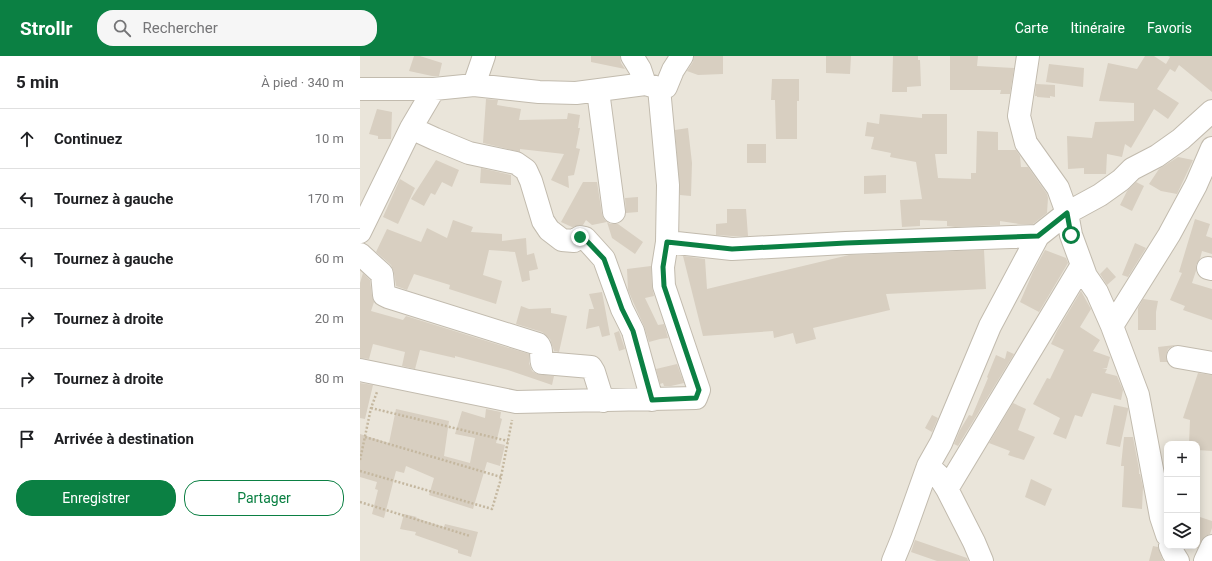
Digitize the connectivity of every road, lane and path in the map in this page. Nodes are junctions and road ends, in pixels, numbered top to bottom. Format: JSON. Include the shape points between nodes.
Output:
{"nodes":[{"id":1,"x":484,"y":56,"type":"edge"},
{"id":2,"x":632,"y":56,"type":"edge"},
{"id":3,"x":682,"y":56,"type":"edge"},
{"id":4,"x":1028,"y":56,"type":"edge"},
{"id":5,"x":474,"y":85,"type":"junction"},
{"id":6,"x":652,"y":86,"type":"junction"},
{"id":7,"x":360,"y":89,"type":"edge"},
{"id":8,"x":434,"y":89,"type":"junction"},
{"id":9,"x":598,"y":91,"type":"junction"},
{"id":10,"x":1212,"y":111,"type":"edge"},
{"id":11,"x":411,"y":128,"type":"junction"},
{"id":12,"x":1212,"y":148,"type":"edge"},
{"id":13,"x":614,"y":212,"type":"dead end"},
{"id":14,"x":1067,"y":213,"type":"junction"},
{"id":15,"x":360,"y":232,"type":"edge"},
{"id":16,"x":1038,"y":236,"type":"junction"},
{"id":17,"x":667,"y":242,"type":"junction"},
{"id":18,"x":360,"y":254,"type":"edge"},
{"id":19,"x":1082,"y":265,"type":"junction"},
{"id":20,"x":1112,"y":326,"type":"junction"},
{"id":21,"x":1178,"y":357,"type":"dead end"},
{"id":22,"x":1212,"y":363,"type":"edge"},
{"id":23,"x":360,"y":370,"type":"edge"},
{"id":24,"x":383,"y":375,"type":"junction"},
{"id":25,"x":652,"y":400,"type":"junction"},
{"id":26,"x":603,"y":401,"type":"junction"},
{"id":27,"x":516,"y":402,"type":"junction"},
{"id":28,"x":371,"y":408,"type":"junction"},
{"id":29,"x":365,"y":437,"type":"junction"},
{"id":30,"x":508,"y":441,"type":"junction"},
{"id":31,"x":360,"y":460,"type":"edge"},
{"id":32,"x":928,"y":466,"type":"junction"},
{"id":33,"x":360,"y":471,"type":"edge"},
{"id":34,"x":501,"y":477,"type":"junction"},
{"id":35,"x":947,"y":489,"type":"junction"},
{"id":36,"x":360,"y":502,"type":"edge"},
{"id":37,"x":1164,"y":526,"type":"edge"},
{"id":38,"x":470,"y":536,"type":"dead end"},
{"id":39,"x":1212,"y":546,"type":"edge"},
{"id":40,"x":1171,"y":549,"type":"edge"},
{"id":41,"x":893,"y":561,"type":"edge"},
{"id":42,"x":982,"y":561,"type":"edge"},
{"id":43,"x":1178,"y":561,"type":"edge"},
{"id":44,"x":1204,"y":561,"type":"edge"}],
"edges":[{"from":1,"to":5,"type":"street"},
{"from":2,"to":6,"type":"street"},
{"from":3,"to":6,"type":"street","via":[[666,87]]},
{"from":4,"to":14,"type":"street","via":[[1019,116],[1026,143],[1058,188]]},
{"from":5,"to":8,"type":"street"},
{"from":5,"to":9,"type":"street","via":[[576,94]]},
{"from":6,"to":9,"type":"street","via":[[628,85]]},
{"from":6,"to":17,"type":"street","via":[[668,185]]},
{"from":7,"to":8,"type":"street"},
{"from":8,"to":11,"type":"street"},
{"from":9,"to":13,"type":"street"},
{"from":10,"to":14,"type":"street","via":[[1181,139],[1157,156],[1132,169],[1100,195]]},
{"from":11,"to":15,"type":"street"},
{"from":11,"to":25,"type":"street","via":[[469,153],[516,163],[526,170],[543,221],[549,230],[562,240],[574,242],[580,237],[584,238],[604,259],[633,331]]},
{"from":12,"to":20,"type":"street","via":[[1196,185],[1169,235]]},
{"from":14,"to":16,"type":"street"},
{"from":14,"to":19,"type":"street","via":[[1071,235]]},
{"from":16,"to":17,"type":"street","via":[[732,249]]},
{"from":16,"to":32,"type":"street","via":[[990,326],[941,443]]},
{"from":17,"to":25,"type":"street","via":[[663,267],[664,286],[699,390],[696,398]]},
{"from":18,"to":26,"type":"street","via":[[382,274],[384,295],[388,297],[538,344],[544,364],[591,367]]},
{"from":19,"to":20,"type":"street"},
{"from":19,"to":35,"type":"street"},
{"from":20,"to":37,"type":"street","via":[[1138,395]]},
{"from":21,"to":22,"type":"street"},
{"from":23,"to":24,"type":"street"},
{"from":24,"to":27,"type":"street"},
{"from":24,"to":28,"type":"path"},
{"from":25,"to":26,"type":"street"},
{"from":26,"to":27,"type":"street"},
{"from":27,"to":30,"type":"path"},
{"from":28,"to":29,"type":"path"},
{"from":28,"to":30,"type":"path"},
{"from":29,"to":31,"type":"path"},
{"from":29,"to":34,"type":"path"},
{"from":30,"to":34,"type":"path"},
{"from":32,"to":35,"type":"street","via":[[938,474]]},
{"from":32,"to":41,"type":"street"},
{"from":33,"to":34,"type":"path","via":[[492,509]]},
{"from":35,"to":42,"type":"street"},
{"from":36,"to":38,"type":"path"},
{"from":39,"to":44,"type":"street"},
{"from":40,"to":43,"type":"street"}]}
